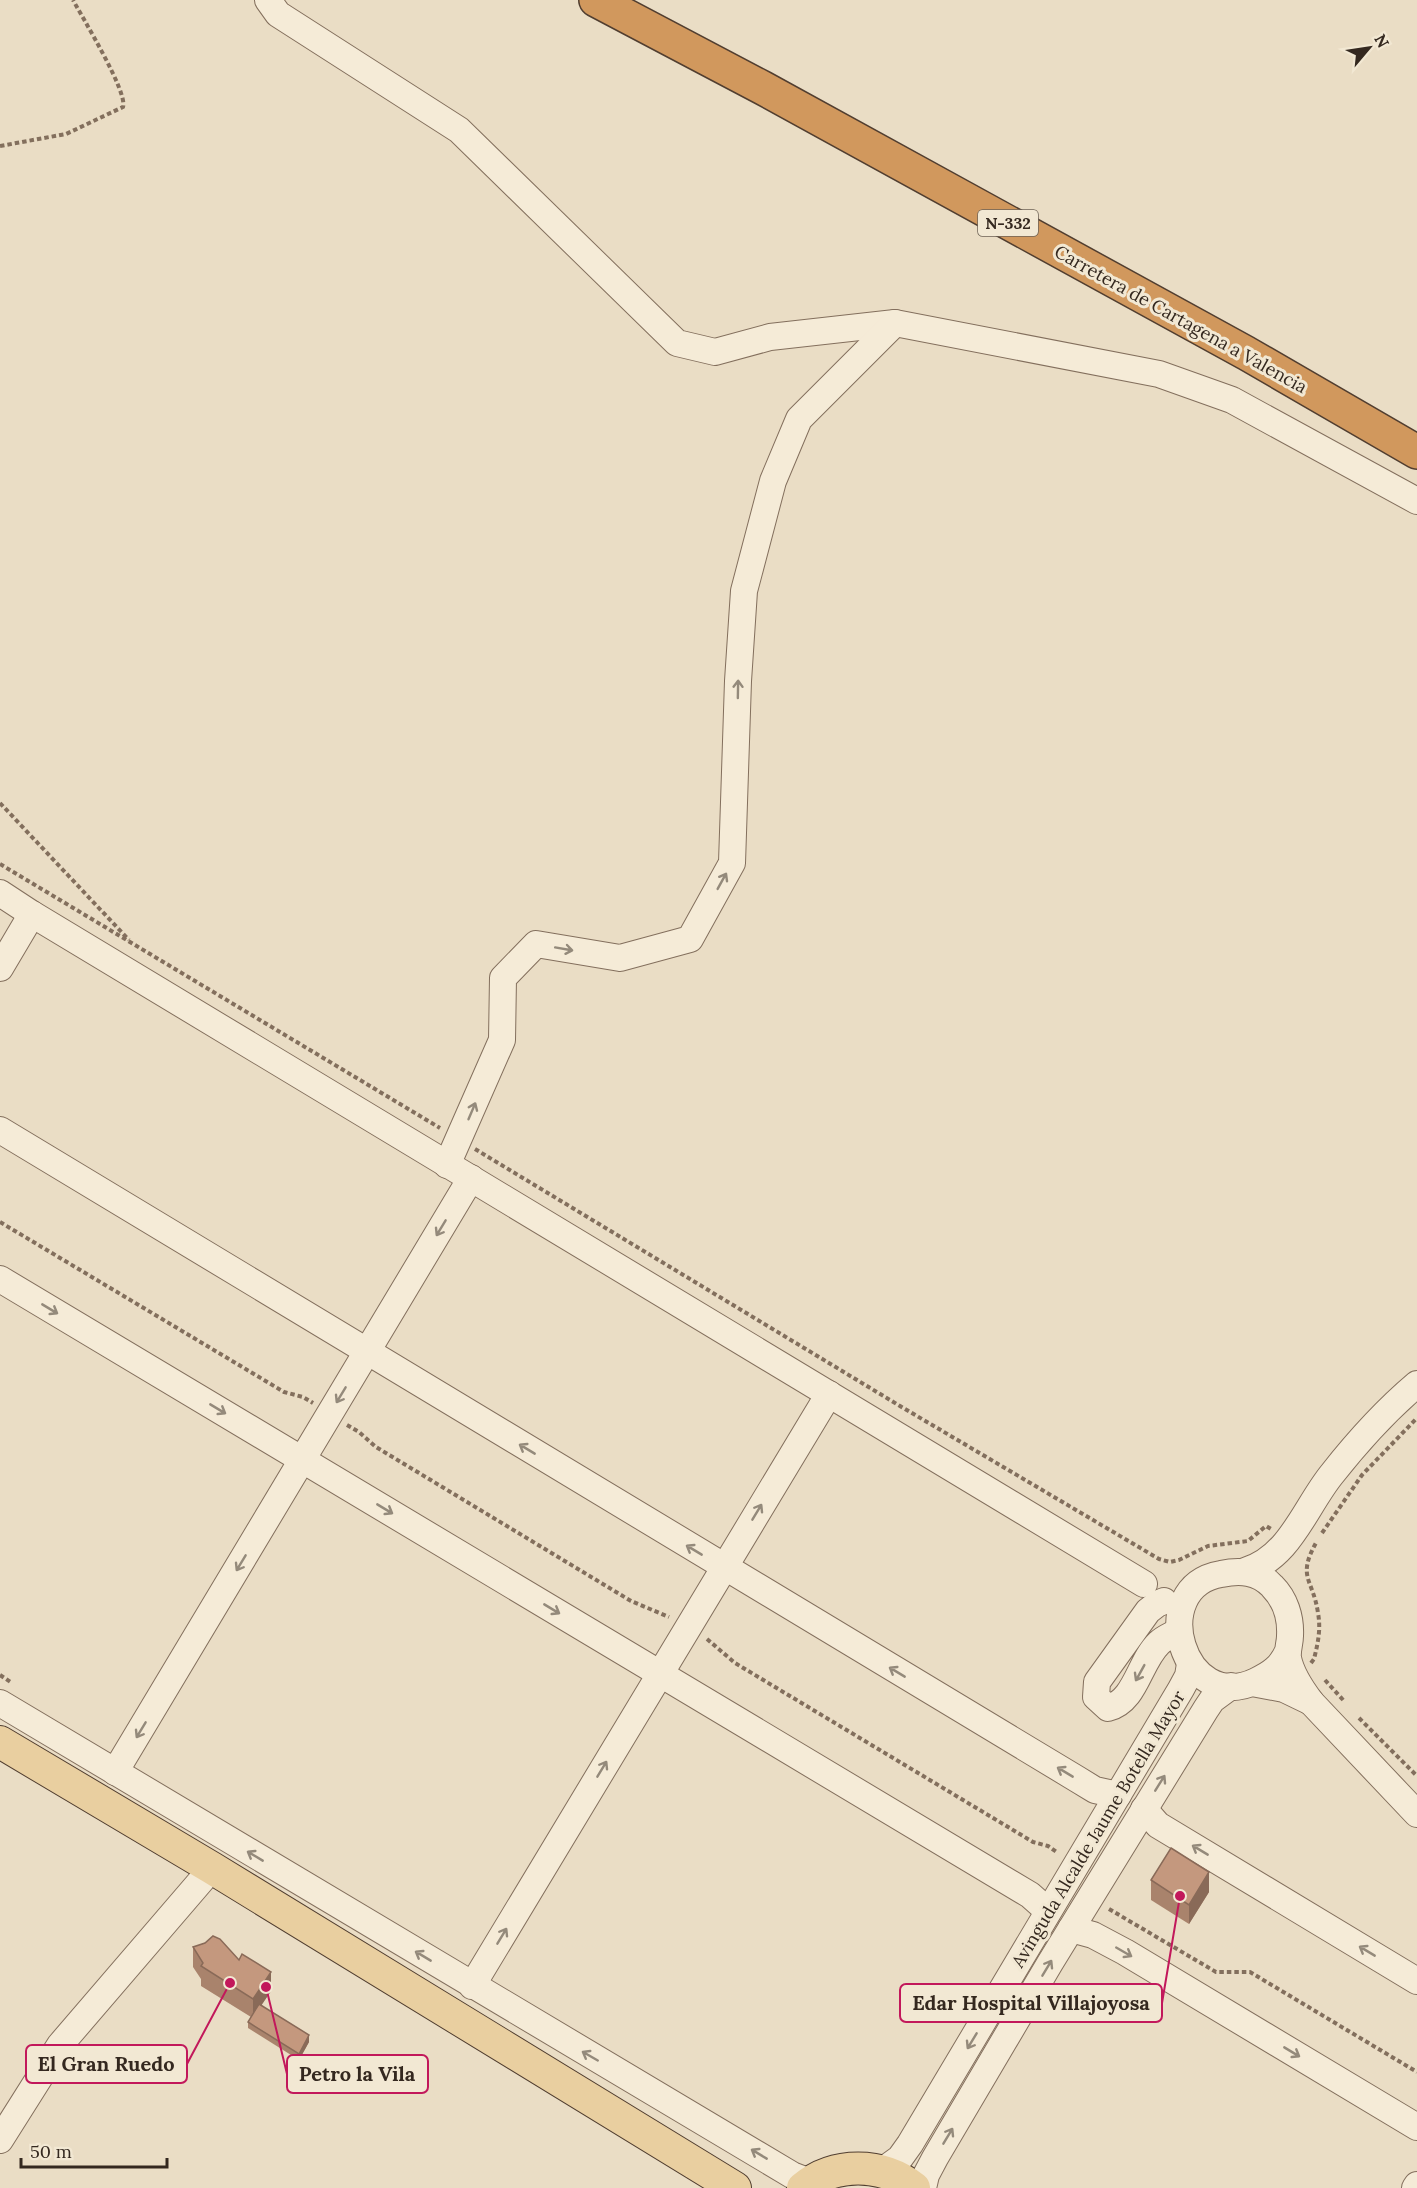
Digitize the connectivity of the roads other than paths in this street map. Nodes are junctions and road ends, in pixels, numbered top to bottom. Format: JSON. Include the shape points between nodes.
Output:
{"nodes":[{"id":1,"x":268,"y":0,"type":"edge"},
{"id":2,"x":596,"y":0,"type":"edge"},
{"id":3,"x":895,"y":323,"type":"junction"},
{"id":4,"x":1417,"y":452,"type":"edge"},
{"id":5,"x":1417,"y":501,"type":"edge"},
{"id":6,"x":0,"y":893,"type":"edge"},
{"id":7,"x":32,"y":914,"type":"junction"},
{"id":8,"x":0,"y":968,"type":"edge"},
{"id":9,"x":0,"y":1131,"type":"edge"},
{"id":10,"x":447,"y":1165,"type":"junction"},
{"id":11,"x":471,"y":1178,"type":"junction"},
{"id":12,"x":0,"y":1279,"type":"edge"},
{"id":13,"x":367,"y":1352,"type":"junction"},
{"id":14,"x":1417,"y":1384,"type":"edge"},
{"id":15,"x":829,"y":1394,"type":"junction"},
{"id":16,"x":303,"y":1460,"type":"junction"},
{"id":17,"x":1288,"y":1540,"type":"junction"},
{"id":18,"x":724,"y":1568,"type":"junction"},
{"id":19,"x":1245,"y":1571,"type":"junction"},
{"id":20,"x":1144,"y":1584,"type":"junction"},
{"id":21,"x":1196,"y":1587,"type":"junction"},
{"id":22,"x":1281,"y":1597,"type":"junction"},
{"id":23,"x":1174,"y":1618,"type":"junction"},
{"id":24,"x":1288,"y":1651,"type":"junction"},
{"id":25,"x":1190,"y":1664,"type":"junction"},
{"id":26,"x":660,"y":1673,"type":"junction"},
{"id":27,"x":1242,"y":1685,"type":"junction"},
{"id":28,"x":1311,"y":1702,"type":"junction"},
{"id":29,"x":0,"y":1703,"type":"edge"},
{"id":30,"x":0,"y":1742,"type":"edge"},
{"id":31,"x":115,"y":1772,"type":"junction"},
{"id":32,"x":1118,"y":1795,"type":"junction"},
{"id":33,"x":1144,"y":1809,"type":"junction"},
{"id":34,"x":1417,"y":1814,"type":"edge"},
{"id":35,"x":212,"y":1868,"type":"junction"},
{"id":36,"x":1048,"y":1911,"type":"junction"},
{"id":37,"x":1082,"y":1932,"type":"junction"},
{"id":38,"x":1417,"y":1981,"type":"edge"},
{"id":39,"x":472,"y":1986,"type":"junction"},
{"id":40,"x":1417,"y":2127,"type":"edge"},
{"id":41,"x":0,"y":2140,"type":"edge"},
{"id":42,"x":882,"y":2171,"type":"junction"},
{"id":43,"x":806,"y":2185,"type":"edge"},
{"id":44,"x":735,"y":2188,"type":"edge"},
{"id":45,"x":914,"y":2188,"type":"edge"},
{"id":46,"x":923,"y":2188,"type":"edge"}],
"edges":[{"from":1,"to":3,"type":"street","via":[[278,14],[459,130],[677,343],[715,352],[770,337]]},
{"from":2,"to":4,"type":"highway","name":"Carretera de Cartagena a Valencia","number":"N-332","via":[[1246,353]]},
{"from":3,"to":5,"type":"street","via":[[1159,374],[1232,400]]},
{"from":10,"to":3,"type":"street","one_way":true,"via":[[502,1040],[503,978],[536,944],[620,958],[690,939],[732,863],[744,591],[773,480],[799,419]]},
{"from":6,"to":7,"type":"street"},
{"from":7,"to":8,"type":"street"},
{"from":7,"to":10,"type":"street"},
{"from":9,"to":13,"type":"street"},
{"from":10,"to":11,"type":"street"},
{"from":11,"to":13,"type":"street","one_way":true},
{"from":11,"to":15,"type":"street"},
{"from":12,"to":16,"type":"street","one_way":true},
{"from":13,"to":16,"type":"street","one_way":true},
{"from":18,"to":13,"type":"street","one_way":true},
{"from":14,"to":17,"type":"street","via":[[1362,1436],[1329,1477]]},
{"from":18,"to":15,"type":"street","one_way":true},
{"from":15,"to":20,"type":"street"},
{"from":16,"to":26,"type":"street","one_way":true},
{"from":16,"to":31,"type":"street","one_way":true},
{"from":17,"to":19,"type":"street","via":[[1263,1563]]},
{"from":17,"to":22,"type":"street"},
{"from":18,"to":26,"type":"street"},
{"from":32,"to":18,"type":"street","one_way":true,"via":[[1095,1790]]},
{"from":19,"to":21,"type":"street","via":[[1217,1575]]},
{"from":19,"to":22,"type":"street","via":[[1271,1584]]},
{"from":20,"to":21,"type":"street"},
{"from":20,"to":23,"type":"street"},
{"from":21,"to":23,"type":"street"},
{"from":22,"to":24,"type":"street","via":[[1289,1619]]},
{"from":23,"to":25,"type":"street"},
{"from":24,"to":27,"type":"street","via":[[1275,1671]]},
{"from":24,"to":28,"type":"street","via":[[1296,1678]]},
{"from":25,"to":27,"type":"street","via":[[1211,1682]]},
{"from":25,"to":32,"type":"street","name":"Avinguda Alcalde Jaume Botella Mayor","one_way":true,"via":[[1181,1689]]},
{"from":26,"to":36,"type":"street","via":[[1030,1895]]},
{"from":39,"to":26,"type":"street","one_way":true},
{"from":27,"to":28,"type":"street","via":[[1284,1689]]},
{"from":33,"to":27,"type":"street","name":"Avinguda Alcalde Jaume Botella Mayor","one_way":true,"via":[[1212,1700]]},
{"from":28,"to":34,"type":"street"},
{"from":29,"to":31,"type":"street"},
{"from":30,"to":35,"type":"main road"},
{"from":39,"to":31,"type":"street","one_way":true},
{"from":32,"to":36,"type":"street","name":"Avinguda Alcalde Jaume Botella Mayor"},
{"from":33,"to":37,"type":"street","name":"Avinguda Alcalde Jaume Botella Mayor","via":[[1102,1879]]},
{"from":38,"to":33,"type":"street","one_way":true,"via":[[1158,1825]]},
{"from":35,"to":41,"type":"street","via":[[60,2045]]},
{"from":35,"to":44,"type":"main road"},
{"from":36,"to":42,"type":"street","name":"Avinguda Alcalde Jaume Botella Mayor","one_way":true,"via":[[910,2144],[900,2158]]},
{"from":37,"to":40,"type":"street","one_way":true},
{"from":46,"to":37,"type":"street","name":"Avinguda Alcalde Jaume Botella Mayor","one_way":true,"via":[[935,2158]]},
{"from":43,"to":39,"type":"street","one_way":true},
{"from":42,"to":43,"type":"main road","via":[[837,2170]]},
{"from":42,"to":45,"type":"main road"}]}
